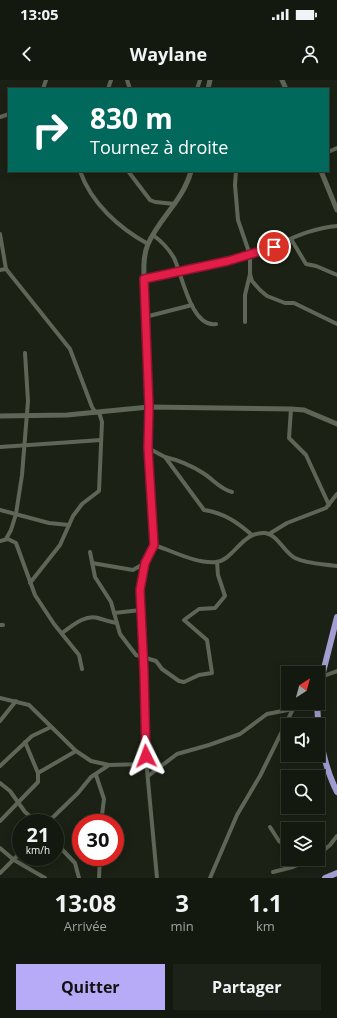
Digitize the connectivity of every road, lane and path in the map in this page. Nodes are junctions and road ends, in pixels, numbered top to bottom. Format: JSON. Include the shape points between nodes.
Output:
{"nodes":[{"id":1,"x":80,"y":172,"type":"edge"},
{"id":2,"x":129,"y":172,"type":"edge"},
{"id":3,"x":191,"y":172,"type":"edge"},
{"id":4,"x":236,"y":172,"type":"edge"},
{"id":5,"x":320,"y":172,"type":"edge"},
{"id":6,"x":176,"y":204,"type":"junction"},
{"id":7,"x":337,"y":210,"type":"edge"},
{"id":8,"x":337,"y":226,"type":"edge"},
{"id":9,"x":0,"y":234,"type":"edge"},
{"id":10,"x":153,"y":235,"type":"junction"},
{"id":11,"x":291,"y":239,"type":"junction"},
{"id":12,"x":148,"y":244,"type":"junction"},
{"id":13,"x":250,"y":255,"type":"junction"},
{"id":14,"x":2,"y":256,"type":"edge"},
{"id":15,"x":6,"y":269,"type":"junction"},
{"id":16,"x":0,"y":270,"type":"edge"},
{"id":17,"x":180,"y":273,"type":"junction"},
{"id":18,"x":250,"y":274,"type":"junction"},
{"id":19,"x":337,"y":275,"type":"edge"},
{"id":20,"x":144,"y":279,"type":"junction"},
{"id":21,"x":192,"y":305,"type":"junction"},
{"id":22,"x":145,"y":317,"type":"junction"},
{"id":23,"x":246,"y":322,"type":"dead end"},
{"id":24,"x":216,"y":324,"type":"dead end"},
{"id":25,"x":337,"y":324,"type":"edge"},
{"id":26,"x":25,"y":353,"type":"dead end"},
{"id":27,"x":149,"y":407,"type":"junction"},
{"id":28,"x":291,"y":409,"type":"junction"},
{"id":29,"x":98,"y":412,"type":"junction"},
{"id":30,"x":0,"y":416,"type":"edge"},
{"id":31,"x":27,"y":416,"type":"junction"},
{"id":32,"x":337,"y":424,"type":"edge"},
{"id":33,"x":101,"y":440,"type":"junction"},
{"id":34,"x":25,"y":446,"type":"junction"},
{"id":35,"x":0,"y":447,"type":"edge"},
{"id":36,"x":148,"y":448,"type":"junction"},
{"id":37,"x":165,"y":457,"type":"junction"},
{"id":38,"x":232,"y":492,"type":"dead end"},
{"id":39,"x":337,"y":494,"type":"edge"},
{"id":40,"x":329,"y":505,"type":"junction"},
{"id":41,"x":0,"y":510,"type":"edge"},
{"id":42,"x":16,"y":514,"type":"junction"},
{"id":43,"x":69,"y":525,"type":"junction"},
{"id":44,"x":269,"y":534,"type":"junction"},
{"id":45,"x":252,"y":535,"type":"junction"},
{"id":46,"x":6,"y":539,"type":"junction"},
{"id":47,"x":0,"y":541,"type":"edge"},
{"id":48,"x":154,"y":545,"type":"junction"},
{"id":49,"x":90,"y":552,"type":"dead end"},
{"id":50,"x":217,"y":562,"type":"junction"},
{"id":51,"x":145,"y":563,"type":"junction"},
{"id":52,"x":92,"y":564,"type":"junction"},
{"id":53,"x":337,"y":566,"type":"edge"},
{"id":54,"x":30,"y":583,"type":"junction"},
{"id":55,"x":141,"y":610,"type":"junction"},
{"id":56,"x":114,"y":613,"type":"junction"},
{"id":57,"x":337,"y":617,"type":"edge"},
{"id":58,"x":117,"y":623,"type":"junction"},
{"id":59,"x":62,"y":633,"type":"junction"},
{"id":60,"x":144,"y":658,"type":"junction"},
{"id":61,"x":323,"y":666,"type":"edge"},
{"id":62,"x":82,"y":669,"type":"dead end"},
{"id":63,"x":337,"y":671,"type":"edge"},
{"id":64,"x":325,"y":676,"type":"edge"},
{"id":65,"x":0,"y":698,"type":"edge"},
{"id":66,"x":16,"y":701,"type":"junction"},
{"id":67,"x":288,"y":710,"type":"edge"},
{"id":68,"x":293,"y":710,"type":"edge"},
{"id":69,"x":317,"y":710,"type":"edge"},
{"id":70,"x":0,"y":721,"type":"edge"},
{"id":71,"x":50,"y":727,"type":"junction"},
{"id":72,"x":24,"y":742,"type":"junction"},
{"id":73,"x":76,"y":751,"type":"junction"},
{"id":74,"x":146,"y":764,"type":"junction"},
{"id":75,"x":109,"y":765,"type":"junction"},
{"id":76,"x":0,"y":766,"type":"edge"},
{"id":77,"x":38,"y":773,"type":"junction"},
{"id":78,"x":96,"y":775,"type":"junction"},
{"id":79,"x":148,"y":776,"type":"junction"},
{"id":80,"x":0,"y":783,"type":"edge"},
{"id":81,"x":337,"y":792,"type":"edge"},
{"id":82,"x":18,"y":803,"type":"junction"},
{"id":83,"x":27,"y":814,"type":"edge"},
{"id":84,"x":56,"y":814,"type":"edge"},
{"id":85,"x":102,"y":814,"type":"edge"},
{"id":86,"x":0,"y":821,"type":"edge"},
{"id":87,"x":270,"y":827,"type":"dead end"},
{"id":88,"x":337,"y":836,"type":"edge"},
{"id":89,"x":281,"y":842,"type":"edge"},
{"id":90,"x":0,"y":848,"type":"edge"},
{"id":91,"x":64,"y":850,"type":"edge"},
{"id":92,"x":325,"y":850,"type":"edge"},
{"id":93,"x":12,"y":858,"type":"edge"},
{"id":94,"x":12,"y":862,"type":"edge"},
{"id":95,"x":24,"y":866,"type":"edge"},
{"id":96,"x":100,"y":866,"type":"edge"},
{"id":97,"x":294,"y":866,"type":"edge"},
{"id":98,"x":273,"y":872,"type":"dead end"},
{"id":99,"x":0,"y":873,"type":"edge"},
{"id":100,"x":337,"y":874,"type":"edge"},
{"id":101,"x":45,"y":878,"type":"edge"},
{"id":102,"x":79,"y":878,"type":"edge"},
{"id":103,"x":99,"y":878,"type":"edge"},
{"id":104,"x":158,"y":878,"type":"edge"},
{"id":105,"x":210,"y":878,"type":"edge"},
{"id":106,"x":325,"y":878,"type":"edge"}],
"edges":[{"from":1,"to":12,"type":"street","via":[[88,189],[101,207],[128,232]]},
{"from":2,"to":6,"type":"street","via":[[150,200]]},
{"from":3,"to":6,"type":"street"},
{"from":4,"to":13,"type":"street","via":[[238,220]]},
{"from":5,"to":7,"type":"street"},
{"from":6,"to":10,"type":"street"},
{"from":8,"to":11,"type":"street","via":[[307,232]]},
{"from":9,"to":14,"type":"street"},
{"from":10,"to":12,"type":"street"},
{"from":10,"to":17,"type":"street","via":[[171,254]]},
{"from":11,"to":13,"type":"street"},
{"from":11,"to":19,"type":"street","via":[[306,264]]},
{"from":12,"to":20,"type":"street"},
{"from":13,"to":17,"type":"street"},
{"from":13,"to":18,"type":"street"},
{"from":14,"to":15,"type":"street"},
{"from":15,"to":16,"type":"street"},
{"from":15,"to":29,"type":"street","via":[[70,349],[92,408]]},
{"from":17,"to":20,"type":"street"},
{"from":17,"to":21,"type":"street"},
{"from":18,"to":23,"type":"street","via":[[246,295]]},
{"from":18,"to":25,"type":"street","via":[[267,296],[285,303],[294,303]]},
{"from":20,"to":22,"type":"street"},
{"from":21,"to":22,"type":"street"},
{"from":21,"to":24,"type":"street","via":[[206,321]]},
{"from":22,"to":27,"type":"street"},
{"from":26,"to":31,"type":"street"},
{"from":27,"to":28,"type":"street"},
{"from":27,"to":29,"type":"street"},
{"from":27,"to":36,"type":"street"},
{"from":28,"to":32,"type":"street","via":[[304,410]]},
{"from":28,"to":40,"type":"street","via":[[289,438],[306,455]]},
{"from":29,"to":31,"type":"street"},
{"from":29,"to":33,"type":"street","via":[[102,422]]},
{"from":30,"to":31,"type":"street"},
{"from":31,"to":34,"type":"street"},
{"from":33,"to":34,"type":"street"},
{"from":33,"to":43,"type":"street","via":[[99,491],[82,504]]},
{"from":34,"to":35,"type":"street"},
{"from":34,"to":42,"type":"street"},
{"from":36,"to":37,"type":"street"},
{"from":36,"to":48,"type":"street"},
{"from":37,"to":38,"type":"street","via":[[177,460],[202,473],[222,490]]},
{"from":37,"to":45,"type":"street","via":[[172,470],[204,510],[219,512]]},
{"from":39,"to":40,"type":"street"},
{"from":40,"to":44,"type":"street","via":[[315,514],[287,523]]},
{"from":41,"to":42,"type":"street"},
{"from":42,"to":43,"type":"street","via":[[49,523]]},
{"from":42,"to":46,"type":"street"},
{"from":43,"to":54,"type":"street","via":[[60,545]]},
{"from":44,"to":45,"type":"street"},
{"from":44,"to":53,"type":"street","via":[[294,558]]},
{"from":45,"to":50,"type":"street"},
{"from":46,"to":47,"type":"street"},
{"from":46,"to":54,"type":"street","via":[[16,543]]},
{"from":48,"to":50,"type":"street","via":[[207,562]]},
{"from":48,"to":51,"type":"street"},
{"from":49,"to":52,"type":"street"},
{"from":50,"to":60,"type":"street","via":[[224,598],[215,608],[199,609],[184,620],[207,640],[212,673],[184,682],[178,681],[162,670],[156,661]]},
{"from":51,"to":52,"type":"street","via":[[134,570]]},
{"from":51,"to":55,"type":"street","via":[[140,590]]},
{"from":52,"to":56,"type":"street","via":[[95,577],[111,602]]},
{"from":54,"to":59,"type":"street","via":[[37,598]]},
{"from":55,"to":56,"type":"street"},
{"from":55,"to":60,"type":"street"},
{"from":56,"to":58,"type":"street"},
{"from":57,"to":61,"type":"highway"},
{"from":58,"to":59,"type":"street","via":[[97,618],[83,618]]},
{"from":58,"to":60,"type":"street","via":[[120,634],[128,645],[136,655]]},
{"from":59,"to":62,"type":"street","via":[[80,658]]},
{"from":60,"to":74,"type":"street"},
{"from":63,"to":64,"type":"street"},
{"from":65,"to":66,"type":"street"},
{"from":66,"to":70,"type":"street"},
{"from":66,"to":71,"type":"street","via":[[29,705]]},
{"from":67,"to":79,"type":"street","via":[[267,714],[240,734],[177,754]]},
{"from":68,"to":105,"type":"street","via":[[260,776],[237,815]]},
{"from":69,"to":81,"type":"highway","via":[[324,752]]},
{"from":71,"to":72,"type":"street"},
{"from":71,"to":73,"type":"street"},
{"from":72,"to":76,"type":"street"},
{"from":72,"to":77,"type":"street"},
{"from":73,"to":75,"type":"street","via":[[91,761]]},
{"from":73,"to":77,"type":"street"},
{"from":74,"to":75,"type":"street"},
{"from":74,"to":79,"type":"street"},
{"from":75,"to":78,"type":"street"},
{"from":77,"to":82,"type":"street","via":[[38,782]]},
{"from":78,"to":84,"type":"street","via":[[86,782]]},
{"from":78,"to":85,"type":"street","via":[[104,799]]},
{"from":79,"to":104,"type":"street"},
{"from":80,"to":82,"type":"street","via":[[10,791]]},
{"from":82,"to":83,"type":"street"},
{"from":82,"to":86,"type":"street"},
{"from":87,"to":89,"type":"street"},
{"from":88,"to":92,"type":"street"},
{"from":90,"to":93,"type":"street"},
{"from":91,"to":102,"type":"street","via":[[75,863]]},
{"from":94,"to":99,"type":"street"},
{"from":95,"to":101,"type":"street"},
{"from":96,"to":103,"type":"street"},
{"from":97,"to":98,"type":"street"},
{"from":100,"to":106,"type":"highway"}]}
